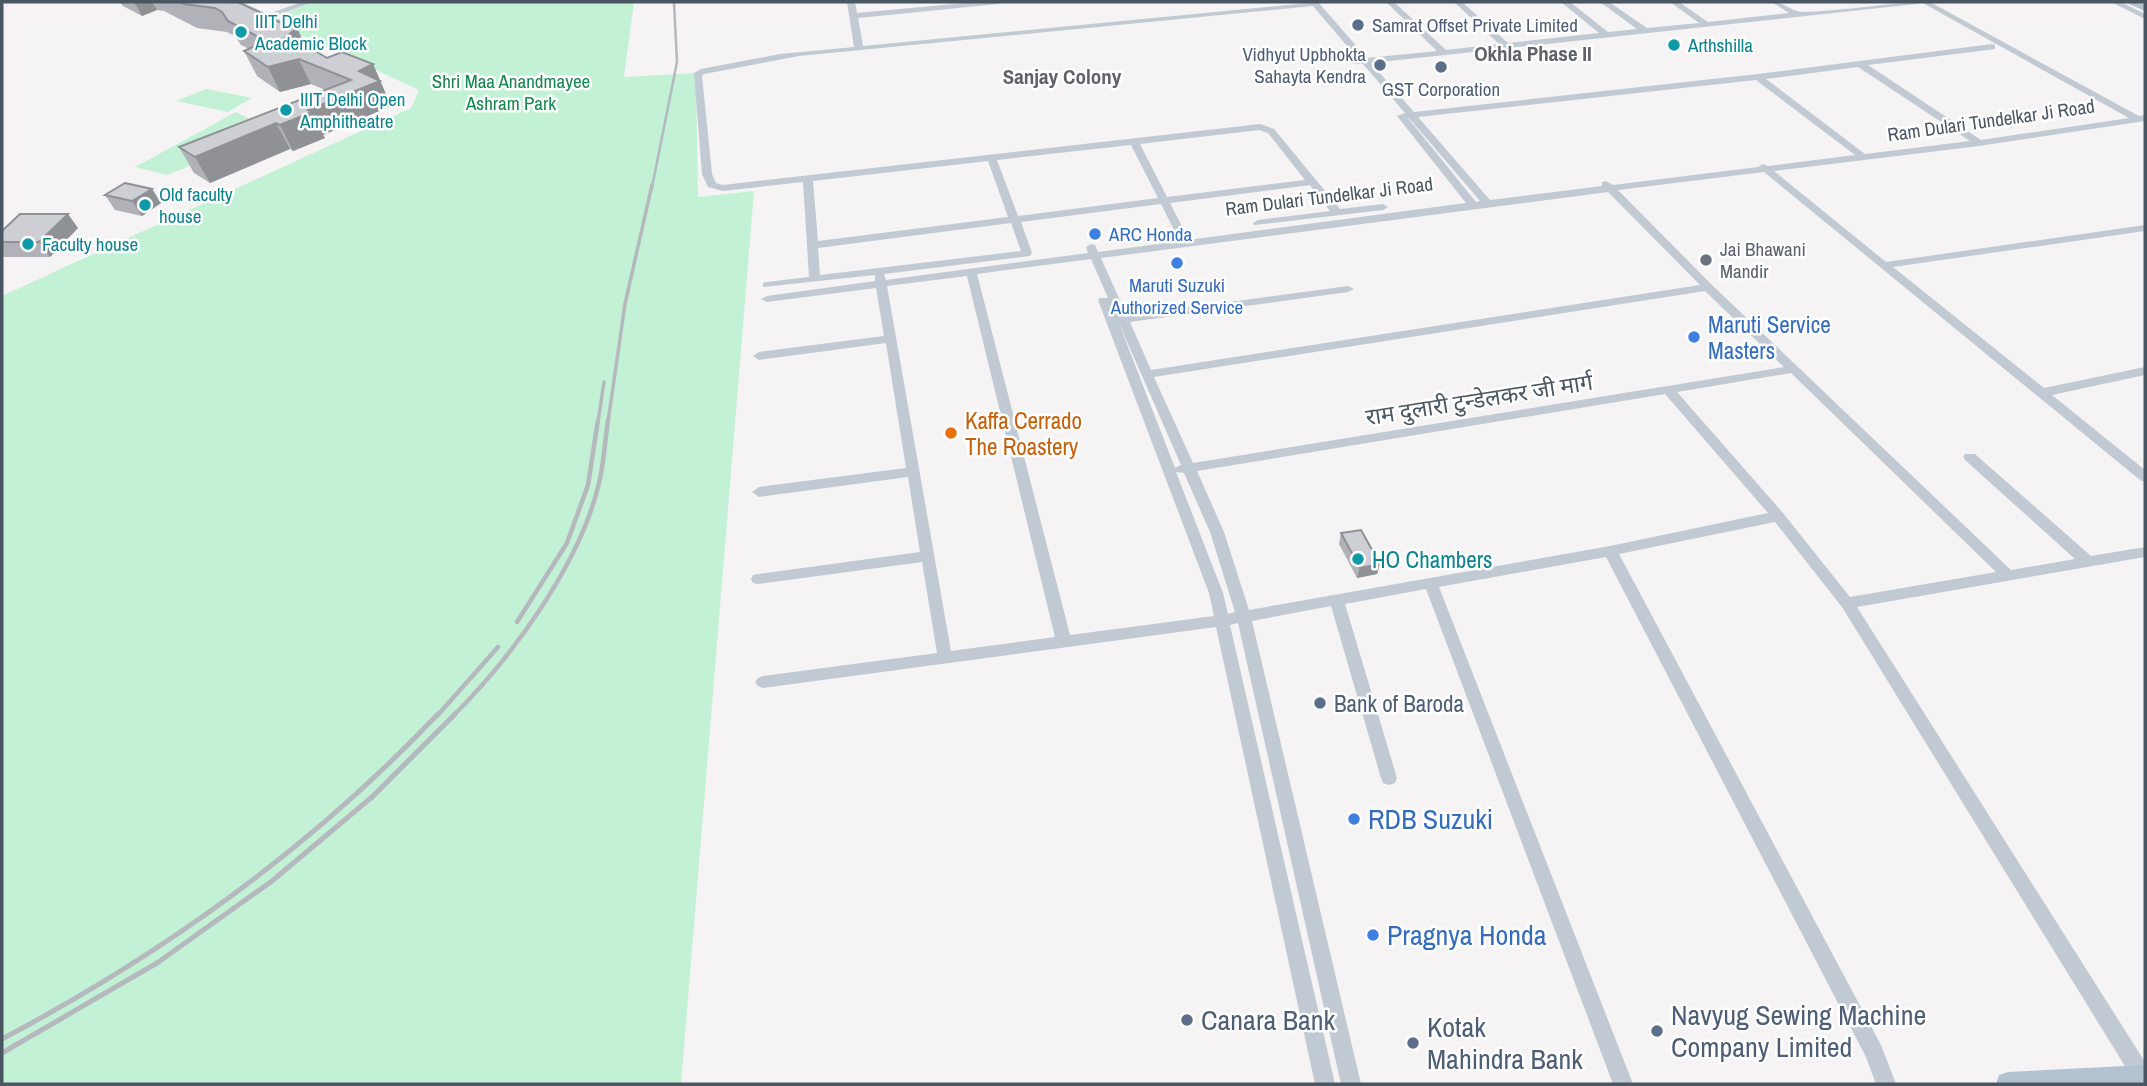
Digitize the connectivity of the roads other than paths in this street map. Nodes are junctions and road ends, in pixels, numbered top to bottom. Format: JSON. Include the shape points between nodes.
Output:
{"nodes":[{"id":1,"x":235,"y":2,"type":"edge"},
{"id":2,"x":309,"y":2,"type":"edge"},
{"id":3,"x":851,"y":2,"type":"edge"},
{"id":4,"x":998,"y":2,"type":"edge"},
{"id":5,"x":1204,"y":2,"type":"edge"},
{"id":6,"x":1390,"y":2,"type":"edge"},
{"id":7,"x":1458,"y":2,"type":"edge"},
{"id":8,"x":1565,"y":2,"type":"edge"},
{"id":9,"x":1604,"y":2,"type":"edge"},
{"id":10,"x":1674,"y":2,"type":"edge"},
{"id":11,"x":1776,"y":2,"type":"edge"},
{"id":12,"x":1917,"y":2,"type":"edge"},
{"id":13,"x":1925,"y":2,"type":"edge"},
{"id":14,"x":2115,"y":2,"type":"edge"},
{"id":15,"x":2133,"y":2,"type":"edge"},
{"id":16,"x":1309,"y":3,"type":"edge"},
{"id":17,"x":2145,"y":8,"type":"edge"},
{"id":18,"x":1212,"y":13,"type":"junction"},
{"id":19,"x":1798,"y":15,"type":"junction"},
{"id":20,"x":854,"y":16,"type":"junction"},
{"id":21,"x":2145,"y":16,"type":"edge"},
{"id":22,"x":1706,"y":24,"type":"junction"},
{"id":23,"x":1645,"y":31,"type":"junction"},
{"id":24,"x":1606,"y":35,"type":"junction"},
{"id":25,"x":1506,"y":46,"type":"junction"},
{"id":26,"x":1992,"y":47,"type":"junction"},
{"id":27,"x":859,"y":49,"type":"junction"},
{"id":28,"x":1444,"y":53,"type":"junction"},
{"id":29,"x":1366,"y":61,"type":"junction"},
{"id":30,"x":1355,"y":62,"type":"junction"},
{"id":31,"x":1860,"y":64,"type":"junction"},
{"id":32,"x":1758,"y":77,"type":"junction"},
{"id":33,"x":1413,"y":115,"type":"junction"},
{"id":34,"x":1402,"y":116,"type":"junction"},
{"id":35,"x":2143,"y":116,"type":"edge"},
{"id":36,"x":2123,"y":117,"type":"junction"},
{"id":37,"x":1968,"y":135,"type":"junction"},
{"id":38,"x":1134,"y":142,"type":"junction"},
{"id":39,"x":1979,"y":143,"type":"junction"},
{"id":40,"x":1858,"y":153,"type":"junction"},
{"id":41,"x":992,"y":159,"type":"junction"},
{"id":42,"x":1762,"y":166,"type":"junction"},
{"id":43,"x":808,"y":178,"type":"junction"},
{"id":44,"x":1311,"y":182,"type":"junction"},
{"id":45,"x":1607,"y":185,"type":"junction"},
{"id":46,"x":1164,"y":201,"type":"junction"},
{"id":47,"x":1478,"y":201,"type":"junction"},
{"id":48,"x":1337,"y":212,"type":"junction"},
{"id":49,"x":1013,"y":220,"type":"junction"},
{"id":50,"x":2145,"y":228,"type":"edge"},
{"id":51,"x":1181,"y":234,"type":"junction"},
{"id":52,"x":813,"y":245,"type":"junction"},
{"id":53,"x":1087,"y":251,"type":"junction"},
{"id":54,"x":1027,"y":253,"type":"junction"},
{"id":55,"x":1885,"y":265,"type":"junction"},
{"id":56,"x":971,"y":271,"type":"junction"},
{"id":57,"x":880,"y":278,"type":"junction"},
{"id":58,"x":816,"y":280,"type":"junction"},
{"id":59,"x":767,"y":285,"type":"dead end"},
{"id":60,"x":1708,"y":287,"type":"junction"},
{"id":61,"x":1348,"y":289,"type":"dead end"},
{"id":62,"x":767,"y":299,"type":"dead end"},
{"id":63,"x":1123,"y":320,"type":"junction"},
{"id":64,"x":891,"y":339,"type":"junction"},
{"id":65,"x":759,"y":356,"type":"dead end"},
{"id":66,"x":1794,"y":369,"type":"junction"},
{"id":67,"x":2145,"y":372,"type":"edge"},
{"id":68,"x":1147,"y":374,"type":"junction"},
{"id":69,"x":1668,"y":390,"type":"junction"},
{"id":70,"x":2041,"y":393,"type":"junction"},
{"id":71,"x":1970,"y":457,"type":"dead end"},
{"id":72,"x":1188,"y":468,"type":"junction"},
{"id":73,"x":1169,"y":471,"type":"junction"},
{"id":74,"x":913,"y":472,"type":"junction"},
{"id":75,"x":2145,"y":477,"type":"edge"},
{"id":76,"x":759,"y":492,"type":"dead end"},
{"id":77,"x":1778,"y":516,"type":"junction"},
{"id":78,"x":1610,"y":551,"type":"junction"},
{"id":79,"x":2145,"y":552,"type":"edge"},
{"id":80,"x":927,"y":556,"type":"junction"},
{"id":81,"x":2088,"y":562,"type":"junction"},
{"id":82,"x":2009,"y":576,"type":"junction"},
{"id":83,"x":758,"y":579,"type":"dead end"},
{"id":84,"x":1431,"y":584,"type":"junction"},
{"id":85,"x":1337,"y":601,"type":"junction"},
{"id":86,"x":1847,"y":603,"type":"junction"},
{"id":87,"x":1244,"y":617,"type":"junction"},
{"id":88,"x":1224,"y":620,"type":"junction"},
{"id":89,"x":1064,"y":642,"type":"junction"},
{"id":90,"x":945,"y":657,"type":"junction"},
{"id":91,"x":763,"y":682,"type":"dead end"},
{"id":92,"x":1389,"y":778,"type":"dead end"},
{"id":93,"x":2144,"y":1077,"type":"edge"},
{"id":94,"x":1325,"y":1084,"type":"edge"},
{"id":95,"x":1350,"y":1084,"type":"edge"},
{"id":96,"x":1623,"y":1084,"type":"edge"},
{"id":97,"x":1886,"y":1084,"type":"edge"},
{"id":98,"x":2008,"y":1084,"type":"edge"}],
"edges":[{"from":1,"to":2,"type":"street","via":[[268,17]]},
{"from":3,"to":20,"type":"street"},
{"from":4,"to":20,"type":"street"},
{"from":5,"to":18,"type":"street"},
{"from":6,"to":28,"type":"street"},
{"from":7,"to":25,"type":"street"},
{"from":8,"to":24,"type":"street"},
{"from":9,"to":23,"type":"street"},
{"from":10,"to":22,"type":"street"},
{"from":11,"to":19,"type":"street"},
{"from":12,"to":19,"type":"street"},
{"from":12,"to":26,"type":"street","name":"Ram Dulari Tundelkar Ji Road"},
{"from":13,"to":36,"type":"street","name":"Ram Dulari Tundelkar Ji Road"},
{"from":14,"to":21,"type":"street"},
{"from":15,"to":17,"type":"main road"},
{"from":16,"to":18,"type":"street"},
{"from":16,"to":29,"type":"street","name":"Ram Dulari Tundelkar Ji Road"},
{"from":16,"to":30,"type":"street","name":"Ram Dulari Tundelkar Ji Road"},
{"from":18,"to":27,"type":"street"},
{"from":19,"to":22,"type":"street"},
{"from":20,"to":27,"type":"street"},
{"from":22,"to":23,"type":"street"},
{"from":23,"to":24,"type":"street"},
{"from":24,"to":25,"type":"street"},
{"from":25,"to":28,"type":"street"},
{"from":26,"to":31,"type":"street"},
{"from":26,"to":36,"type":"street","name":"Ram Dulari Tundelkar Ji Road"},
{"from":27,"to":43,"type":"street","via":[[779,55],[698,74],[707,174],[712,185],[723,188]]},
{"from":28,"to":29,"type":"street"},
{"from":29,"to":30,"type":"street"},
{"from":29,"to":33,"type":"street","name":"Ram Dulari Tundelkar Ji Road"},
{"from":30,"to":34,"type":"street","name":"Ram Dulari Tundelkar Ji Road"},
{"from":31,"to":32,"type":"street"},
{"from":31,"to":37,"type":"street"},
{"from":32,"to":33,"type":"street"},
{"from":32,"to":40,"type":"street"},
{"from":33,"to":34,"type":"street"},
{"from":33,"to":47,"type":"street","name":"Ram Dulari Tundelkar Ji Road"},
{"from":34,"to":47,"type":"street","name":"Ram Dulari Tundelkar Ji Road"},
{"from":35,"to":36,"type":"street","name":"Ram Dulari Tundelkar Ji Road"},
{"from":36,"to":37,"type":"street","name":"Ram Dulari Tundelkar Ji Road"},
{"from":36,"to":39,"type":"street","name":"Ram Dulari Tundelkar Ji Road"},
{"from":37,"to":39,"type":"street"},
{"from":37,"to":40,"type":"street","name":"Ram Dulari Tundelkar Ji Road"},
{"from":38,"to":41,"type":"street"},
{"from":38,"to":44,"type":"street","via":[[1266,128]]},
{"from":38,"to":46,"type":"street"},
{"from":39,"to":40,"type":"street","name":"Ram Dulari Tundelkar Ji Road"},
{"from":40,"to":42,"type":"street","name":"Ram Dulari Tundelkar Ji Road"},
{"from":41,"to":43,"type":"street"},
{"from":41,"to":49,"type":"street"},
{"from":42,"to":45,"type":"street","name":"Ram Dulari Tundelkar Ji Road"},
{"from":42,"to":55,"type":"street"},
{"from":43,"to":52,"type":"street"},
{"from":44,"to":46,"type":"street"},
{"from":44,"to":48,"type":"street"},
{"from":45,"to":47,"type":"street","name":"Ram Dulari Tundelkar Ji Road"},
{"from":45,"to":60,"type":"street"},
{"from":46,"to":49,"type":"street"},
{"from":46,"to":51,"type":"street"},
{"from":47,"to":48,"type":"street","name":"Ram Dulari Tundelkar Ji Road"},
{"from":47,"to":53,"type":"street","name":"Ram Dulari Tundelkar Ji Road"},
{"from":48,"to":51,"type":"street","name":"Ram Dulari Tundelkar Ji Road"},
{"from":49,"to":52,"type":"street"},
{"from":49,"to":54,"type":"street"},
{"from":50,"to":55,"type":"street"},
{"from":51,"to":53,"type":"street","name":"Ram Dulari Tundelkar Ji Road"},
{"from":52,"to":58,"type":"street"},
{"from":53,"to":54,"type":"street"},
{"from":53,"to":56,"type":"street"},
{"from":53,"to":63,"type":"street"},
{"from":53,"to":73,"type":"street"},
{"from":54,"to":57,"type":"street"},
{"from":55,"to":70,"type":"street"},
{"from":56,"to":57,"type":"street"},
{"from":56,"to":89,"type":"street"},
{"from":57,"to":58,"type":"street"},
{"from":57,"to":62,"type":"street"},
{"from":57,"to":64,"type":"street"},
{"from":58,"to":59,"type":"street"},
{"from":60,"to":66,"type":"street"},
{"from":60,"to":68,"type":"street"},
{"from":61,"to":63,"type":"street"},
{"from":63,"to":68,"type":"street"},
{"from":64,"to":65,"type":"street"},
{"from":64,"to":74,"type":"street"},
{"from":66,"to":69,"type":"street","name":"राम दुलारी टुन्डेलकर जी मार्ग"},
{"from":66,"to":82,"type":"street"},
{"from":67,"to":70,"type":"street"},
{"from":68,"to":72,"type":"street"},
{"from":69,"to":72,"type":"street","name":"राम दुलारी टुन्डेलकर जी मार्ग"},
{"from":69,"to":77,"type":"street"},
{"from":70,"to":75,"type":"street"},
{"from":71,"to":81,"type":"street"},
{"from":72,"to":73,"type":"street","name":"राम दुलारी टुन्डेलकर जी मार्ग"},
{"from":72,"to":87,"type":"street","via":[[1217,532]]},
{"from":73,"to":88,"type":"street"},
{"from":74,"to":76,"type":"street"},
{"from":74,"to":80,"type":"street"},
{"from":77,"to":78,"type":"street"},
{"from":77,"to":86,"type":"street"},
{"from":78,"to":84,"type":"street"},
{"from":78,"to":97,"type":"street"},
{"from":79,"to":81,"type":"street"},
{"from":80,"to":83,"type":"street"},
{"from":80,"to":90,"type":"street"},
{"from":81,"to":82,"type":"street"},
{"from":82,"to":86,"type":"street"},
{"from":84,"to":85,"type":"street"},
{"from":84,"to":96,"type":"street"},
{"from":85,"to":87,"type":"street"},
{"from":85,"to":92,"type":"street"},
{"from":86,"to":93,"type":"street"},
{"from":87,"to":88,"type":"street"},
{"from":87,"to":95,"type":"street"},
{"from":88,"to":89,"type":"street"},
{"from":88,"to":94,"type":"street"},
{"from":89,"to":90,"type":"street"},
{"from":90,"to":91,"type":"street"},
{"from":93,"to":98,"type":"main road"}]}
